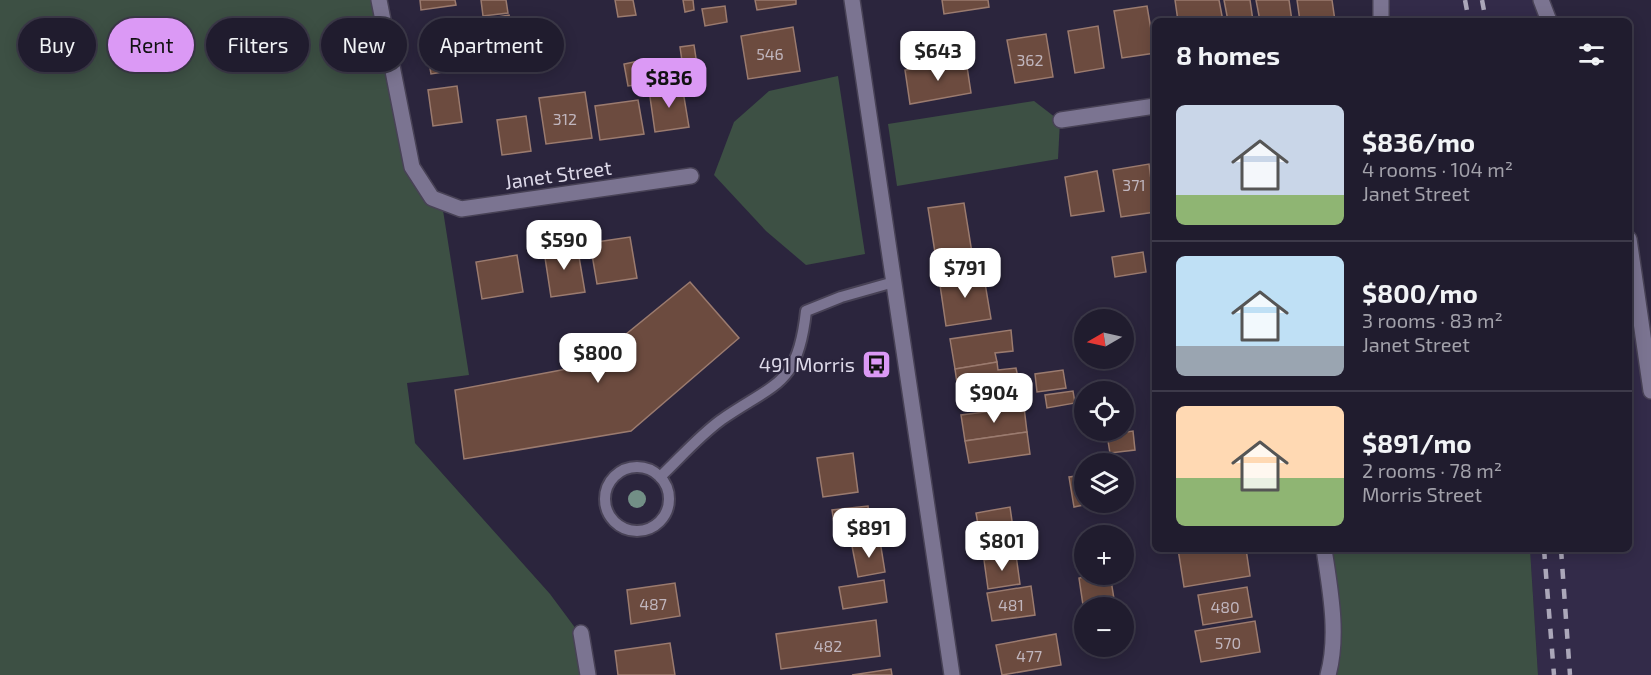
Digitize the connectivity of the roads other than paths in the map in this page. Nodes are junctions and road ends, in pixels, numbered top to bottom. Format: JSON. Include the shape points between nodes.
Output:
{"nodes":[{"id":1,"x":379,"y":0,"type":"edge"},
{"id":2,"x":852,"y":0,"type":"edge"},
{"id":3,"x":1381,"y":0,"type":"edge"},
{"id":4,"x":1541,"y":0,"type":"edge"},
{"id":5,"x":1381,"y":18,"type":"edge"},
{"id":6,"x":1548,"y":18,"type":"edge"},
{"id":7,"x":1152,"y":106,"type":"edge"},
{"id":8,"x":1061,"y":120,"type":"dead end"},
{"id":9,"x":691,"y":176,"type":"dead end"},
{"id":10,"x":1632,"y":260,"type":"edge"},
{"id":11,"x":894,"y":282,"type":"junction"},
{"id":12,"x":1651,"y":391,"type":"edge"},
{"id":13,"x":660,"y":477,"type":"junction"},
{"id":14,"x":1324,"y":552,"type":"edge"},
{"id":15,"x":581,"y":633,"type":"dead end"},
{"id":16,"x":588,"y":675,"type":"edge"},
{"id":17,"x":951,"y":675,"type":"edge"},
{"id":18,"x":1328,"y":675,"type":"edge"}],
"edges":[{"from":1,"to":9,"type":"street","name":"Janet Street","via":[[412,167],[432,198],[461,209]]},
{"from":2,"to":11,"type":"street"},
{"from":3,"to":5,"type":"street"},
{"from":4,"to":6,"type":"street"},
{"from":7,"to":8,"type":"street"},
{"from":10,"to":12,"type":"street"},
{"from":11,"to":13,"type":"lane","via":[[806,312],[799,356],[785,377],[711,428]]},
{"from":11,"to":17,"type":"street"},
{"from":13,"to":13,"type":"lane","via":[[669,501],[659,522],[639,531],[626,530],[612,520],[604,502],[612,478],[635,466],[648,468]]},
{"from":14,"to":18,"type":"street","via":[[1331,594]]},
{"from":15,"to":16,"type":"street"}]}
